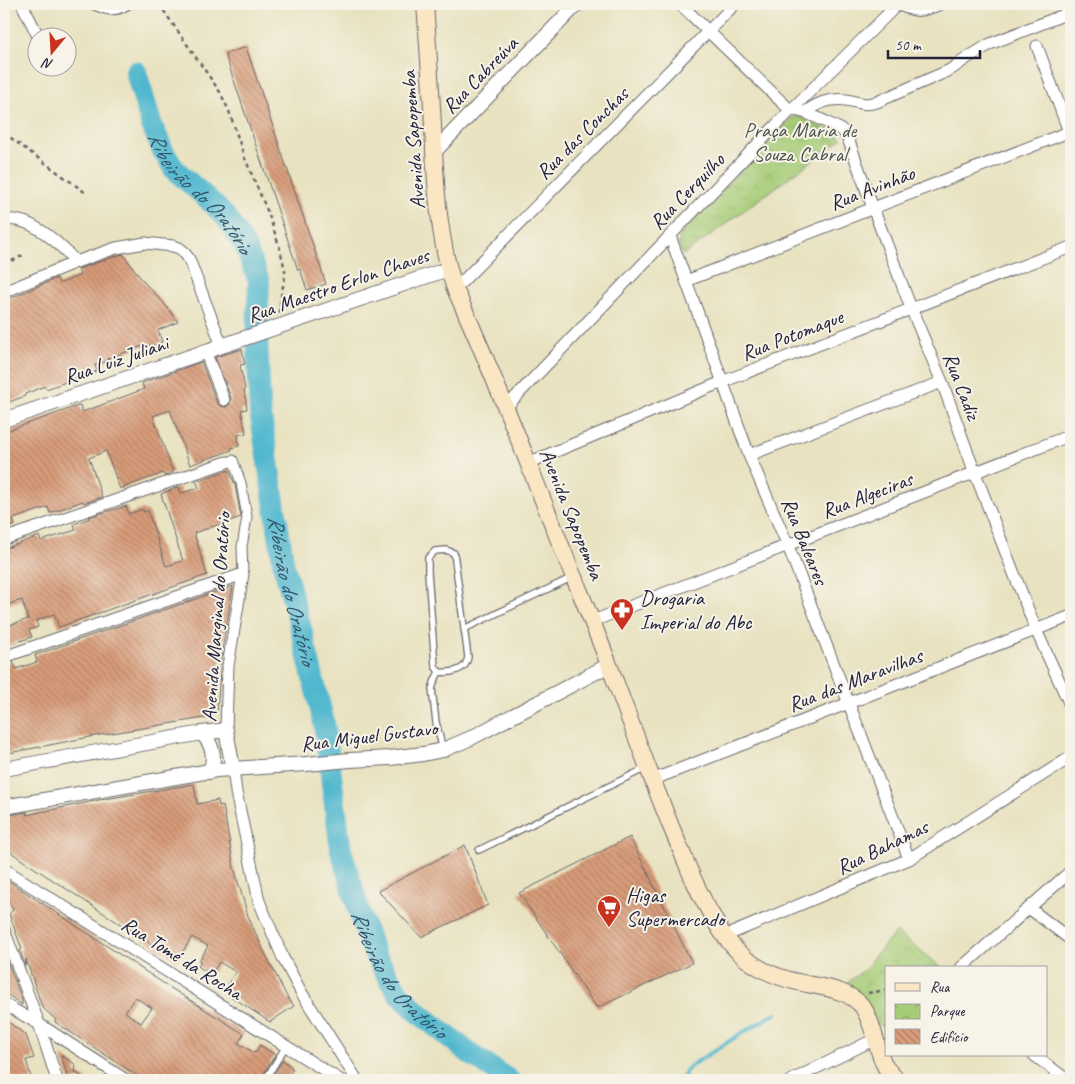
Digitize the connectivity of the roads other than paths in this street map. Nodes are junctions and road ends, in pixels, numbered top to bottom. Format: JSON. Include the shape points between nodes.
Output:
{"nodes":[{"id":1,"x":22,"y":4,"type":"edge"},
{"id":2,"x":88,"y":4,"type":"edge"},
{"id":3,"x":131,"y":4,"type":"edge"},
{"id":4,"x":426,"y":4,"type":"edge"},
{"id":5,"x":576,"y":4,"type":"edge"},
{"id":6,"x":680,"y":4,"type":"edge"},
{"id":7,"x":735,"y":4,"type":"edge"},
{"id":8,"x":897,"y":4,"type":"edge"},
{"id":9,"x":941,"y":4,"type":"edge"},
{"id":10,"x":1071,"y":12,"type":"edge"},
{"id":11,"x":34,"y":28,"type":"edge"},
{"id":12,"x":708,"y":32,"type":"junction"},
{"id":13,"x":1037,"y":46,"type":"dead end"},
{"id":14,"x":790,"y":110,"type":"junction"},
{"id":15,"x":805,"y":112,"type":"junction"},
{"id":16,"x":1071,"y":133,"type":"edge"},
{"id":17,"x":434,"y":152,"type":"junction"},
{"id":18,"x":873,"y":208,"type":"junction"},
{"id":19,"x":4,"y":220,"type":"edge"},
{"id":20,"x":670,"y":236,"type":"junction"},
{"id":21,"x":1071,"y":247,"type":"edge"},
{"id":22,"x":76,"y":262,"type":"junction"},
{"id":23,"x":448,"y":269,"type":"junction"},
{"id":24,"x":686,"y":281,"type":"junction"},
{"id":25,"x":455,"y":289,"type":"junction"},
{"id":26,"x":4,"y":292,"type":"edge"},
{"id":27,"x":911,"y":308,"type":"junction"},
{"id":28,"x":242,"y":339,"type":"joint"},
{"id":29,"x":222,"y":346,"type":"junction"},
{"id":30,"x":206,"y":351,"type":"junction"},
{"id":31,"x":722,"y":382,"type":"junction"},
{"id":32,"x":942,"y":382,"type":"junction"},
{"id":33,"x":224,"y":400,"type":"dead end"},
{"id":34,"x":506,"y":408,"type":"junction"},
{"id":35,"x":4,"y":420,"type":"edge"},
{"id":36,"x":1071,"y":436,"type":"edge"},
{"id":37,"x":749,"y":455,"type":"junction"},
{"id":38,"x":230,"y":461,"type":"joint"},
{"id":39,"x":528,"y":463,"type":"junction"},
{"id":40,"x":975,"y":473,"type":"junction"},
{"id":41,"x":4,"y":539,"type":"edge"},
{"id":42,"x":788,"y":546,"type":"junction"},
{"id":43,"x":243,"y":574,"type":"junction"},
{"id":44,"x":574,"y":577,"type":"junction"},
{"id":45,"x":1071,"y":616,"type":"edge"},
{"id":46,"x":593,"y":621,"type":"junction"},
{"id":47,"x":464,"y":629,"type":"junction"},
{"id":48,"x":1036,"y":630,"type":"junction"},
{"id":49,"x":4,"y":657,"type":"edge"},
{"id":50,"x":609,"y":665,"type":"junction"},
{"id":51,"x":439,"y":672,"type":"junction"},
{"id":52,"x":849,"y":703,"type":"junction"},
{"id":53,"x":1071,"y":707,"type":"edge"},
{"id":54,"x":226,"y":730,"type":"junction"},
{"id":55,"x":202,"y":733,"type":"junction"},
{"id":56,"x":443,"y":750,"type":"junction"},
{"id":57,"x":1071,"y":757,"type":"edge"},
{"id":58,"x":4,"y":769,"type":"edge"},
{"id":59,"x":233,"y":769,"type":"junction"},
{"id":60,"x":209,"y":772,"type":"junction"},
{"id":61,"x":650,"y":774,"type":"junction"},
{"id":62,"x":4,"y":806,"type":"edge"},
{"id":63,"x":479,"y":850,"type":"dead end"},
{"id":64,"x":909,"y":859,"type":"junction"},
{"id":65,"x":4,"y":869,"type":"edge"},
{"id":66,"x":1071,"y":871,"type":"edge"},
{"id":67,"x":1029,"y":908,"type":"junction"},
{"id":68,"x":4,"y":930,"type":"edge"},
{"id":69,"x":725,"y":936,"type":"junction"},
{"id":70,"x":1071,"y":940,"type":"edge"},
{"id":71,"x":963,"y":966,"type":"edge"},
{"id":72,"x":4,"y":1004,"type":"edge"},
{"id":73,"x":38,"y":1024,"type":"junction"},
{"id":74,"x":286,"y":1046,"type":"junction"},
{"id":75,"x":880,"y":1046,"type":"edge"},
{"id":76,"x":1035,"y":1056,"type":"edge"},
{"id":77,"x":56,"y":1080,"type":"edge"},
{"id":78,"x":126,"y":1080,"type":"edge"},
{"id":79,"x":265,"y":1080,"type":"edge"},
{"id":80,"x":340,"y":1080,"type":"edge"},
{"id":81,"x":357,"y":1080,"type":"edge"},
{"id":82,"x":792,"y":1080,"type":"edge"},
{"id":83,"x":897,"y":1080,"type":"edge"},
{"id":84,"x":1067,"y":1080,"type":"edge"}],
"edges":[{"from":1,"to":11,"type":"street"},
{"from":2,"to":3,"type":"lane","via":[[109,12],[122,10]]},
{"from":4,"to":17,"type":"main road","name":"Avenida Sapopemba"},
{"from":5,"to":17,"type":"street","name":"Rua Cabreúva"},
{"from":6,"to":12,"type":"street"},
{"from":7,"to":12,"type":"street","name":"Rua das Conchas"},
{"from":8,"to":9,"type":"street","via":[[917,11]]},
{"from":8,"to":14,"type":"street","name":"Rua Cerquilho"},
{"from":10,"to":15,"type":"street","via":[[990,44],[950,70],[877,102],[866,105],[844,100],[825,101]]},
{"from":12,"to":14,"type":"street"},
{"from":12,"to":25,"type":"street","name":"Rua das Conchas"},
{"from":13,"to":16,"type":"street"},
{"from":14,"to":15,"type":"street","name":"Rua Cadiz"},
{"from":14,"to":20,"type":"street","name":"Rua Cerquilho"},
{"from":15,"to":18,"type":"street","name":"Rua Cadiz","via":[[847,136]]},
{"from":16,"to":18,"type":"street","name":"Rua Avinhão"},
{"from":17,"to":23,"type":"main road","name":"Avenida Sapopemba"},
{"from":18,"to":24,"type":"street","name":"Rua Avinhão"},
{"from":18,"to":27,"type":"street","name":"Rua Cadiz"},
{"from":19,"to":22,"type":"street","via":[[21,222],[45,233]]},
{"from":20,"to":24,"type":"street","name":"Rua Baleares"},
{"from":20,"to":34,"type":"street","name":"Rua Cerquilho"},
{"from":21,"to":27,"type":"street","name":"Rua Potomaque"},
{"from":22,"to":26,"type":"street"},
{"from":22,"to":29,"type":"street","via":[[116,248],[145,243],[179,248],[189,259]]},
{"from":23,"to":25,"type":"main road","name":"Avenida Sapopemba"},
{"from":23,"to":28,"type":"street","name":"Rua Maestro Erlon Chaves"},
{"from":24,"to":31,"type":"street","name":"Rua Baleares"},
{"from":25,"to":34,"type":"main road","name":"Avenida Sapopemba"},
{"from":27,"to":31,"type":"street","name":"Rua Potomaque"},
{"from":27,"to":32,"type":"street","name":"Rua Cadiz"},
{"from":28,"to":29,"type":"street","name":"Rua Luiz Juliani"},
{"from":29,"to":30,"type":"street","name":"Rua Luiz Juliani"},
{"from":30,"to":33,"type":"street"},
{"from":30,"to":35,"type":"street","name":"Rua Luiz Juliani"},
{"from":31,"to":37,"type":"street","name":"Rua Baleares"},
{"from":31,"to":39,"type":"street","name":"Rua Potomaque"},
{"from":32,"to":37,"type":"street"},
{"from":32,"to":40,"type":"street","name":"Rua Cadiz"},
{"from":34,"to":39,"type":"main road","name":"Avenida Sapopemba"},
{"from":36,"to":40,"type":"street","name":"Rua Algeciras"},
{"from":37,"to":42,"type":"street","name":"Rua Baleares"},
{"from":38,"to":41,"type":"street"},
{"from":38,"to":43,"type":"street","name":"Avenida Marginal do Oratório","via":[[241,483],[247,517],[242,547]]},
{"from":39,"to":44,"type":"main road","name":"Avenida Sapopemba"},
{"from":40,"to":42,"type":"street","name":"Rua Algeciras"},
{"from":40,"to":48,"type":"street","name":"Rua Cadiz"},
{"from":42,"to":46,"type":"street","name":"Rua Algeciras"},
{"from":42,"to":52,"type":"street","name":"Rua Baleares"},
{"from":43,"to":49,"type":"street"},
{"from":43,"to":54,"type":"street","name":"Avenida Marginal do Oratório","via":[[228,666]]},
{"from":44,"to":46,"type":"main road","name":"Avenida Sapopemba"},
{"from":44,"to":47,"type":"lane"},
{"from":45,"to":48,"type":"street","name":"Rua das Maravilhas"},
{"from":46,"to":50,"type":"main road","name":"Avenida Sapopemba"},
{"from":47,"to":51,"type":"lane","via":[[468,657],[465,665],[457,670]]},
{"from":47,"to":51,"type":"lane","via":[[454,553],[435,551],[428,558],[428,572],[435,666]]},
{"from":48,"to":52,"type":"street","name":"Rua das Maravilhas"},
{"from":48,"to":53,"type":"street","name":"Rua Cadiz"},
{"from":50,"to":56,"type":"street","name":"Rua Miguel Gustavo"},
{"from":50,"to":61,"type":"main road","name":"Avenida Sapopemba"},
{"from":51,"to":56,"type":"lane","via":[[432,689]]},
{"from":52,"to":61,"type":"street","name":"Rua das Maravilhas"},
{"from":52,"to":64,"type":"street","name":"Rua Baleares"},
{"from":54,"to":55,"type":"street"},
{"from":54,"to":59,"type":"street","name":"Avenida Marginal do Oratório"},
{"from":55,"to":58,"type":"street"},
{"from":55,"to":60,"type":"street","via":[[208,739],[213,756]]},
{"from":56,"to":59,"type":"street","name":"Rua Miguel Gustavo","via":[[398,757]]},
{"from":57,"to":64,"type":"street","name":"Rua Bahamas"},
{"from":59,"to":60,"type":"street","name":"Rua Miguel Gustavo"},
{"from":59,"to":81,"type":"street","name":"Avenida Marginal do Oratório","via":[[259,900],[301,992]]},
{"from":60,"to":62,"type":"street","name":"Rua Miguel Gustavo"},
{"from":61,"to":63,"type":"lane"},
{"from":61,"to":69,"type":"main road","name":"Avenida Sapopemba","via":[[698,891]]},
{"from":64,"to":69,"type":"street","name":"Rua Bahamas"},
{"from":65,"to":74,"type":"street","name":"Rua Tomé da Rocha"},
{"from":66,"to":67,"type":"street"},
{"from":67,"to":70,"type":"street"},
{"from":67,"to":71,"type":"street"},
{"from":68,"to":73,"type":"street"},
{"from":69,"to":75,"type":"main road","name":"Avenida Sapopemba","via":[[747,960],[769,973],[791,981],[826,987],[854,1000],[868,1017]]},
{"from":72,"to":73,"type":"street"},
{"from":73,"to":77,"type":"street"},
{"from":73,"to":78,"type":"street"},
{"from":74,"to":79,"type":"lane"},
{"from":74,"to":80,"type":"street","name":"Rua Tomé da Rocha"},
{"from":75,"to":82,"type":"street"},
{"from":75,"to":83,"type":"main road","name":"Avenida Sapopemba","via":[[886,1068]]},
{"from":76,"to":84,"type":"street"}]}
